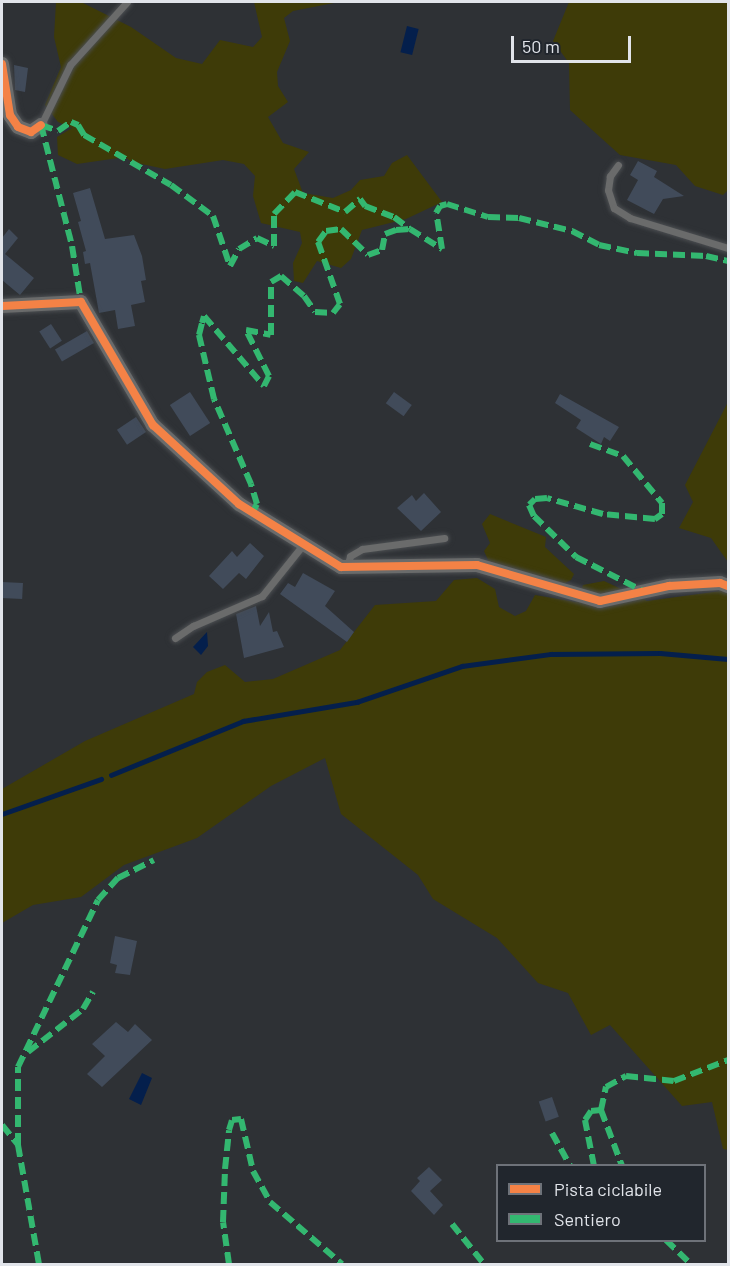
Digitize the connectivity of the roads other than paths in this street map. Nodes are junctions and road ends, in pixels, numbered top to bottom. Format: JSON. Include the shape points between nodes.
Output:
{"nodes":[{"id":1,"x":127,"y":2,"type":"edge"},
{"id":2,"x":2,"y":64,"type":"edge"},
{"id":3,"x":41,"y":125,"type":"joint"},
{"id":4,"x":618,"y":165,"type":"dead end"},
{"id":5,"x":729,"y":248,"type":"edge"},
{"id":6,"x":2,"y":306,"type":"edge"},
{"id":7,"x":444,"y":538,"type":"dead end"},
{"id":8,"x":302,"y":546,"type":"junction"},
{"id":9,"x":347,"y":568,"type":"junction"},
{"id":10,"x":729,"y":586,"type":"edge"},
{"id":11,"x":174,"y":638,"type":"dead end"}],
"edges":[{"from":1,"to":3,"type":"lane","via":[[70,65]]},
{"from":2,"to":3,"type":"street","via":[[10,115],[18,127],[31,132]]},
{"from":4,"to":5,"type":"lane","via":[[610,176],[608,190],[614,208],[630,218]]},
{"from":6,"to":8,"type":"street","via":[[81,302],[153,425],[239,504]]},
{"from":7,"to":9,"type":"lane","via":[[362,549],[350,556]]},
{"from":8,"to":9,"type":"street"},
{"from":8,"to":11,"type":"lane","via":[[262,596]]},
{"from":9,"to":10,"type":"street","via":[[477,565],[600,601],[669,586]]}]}
